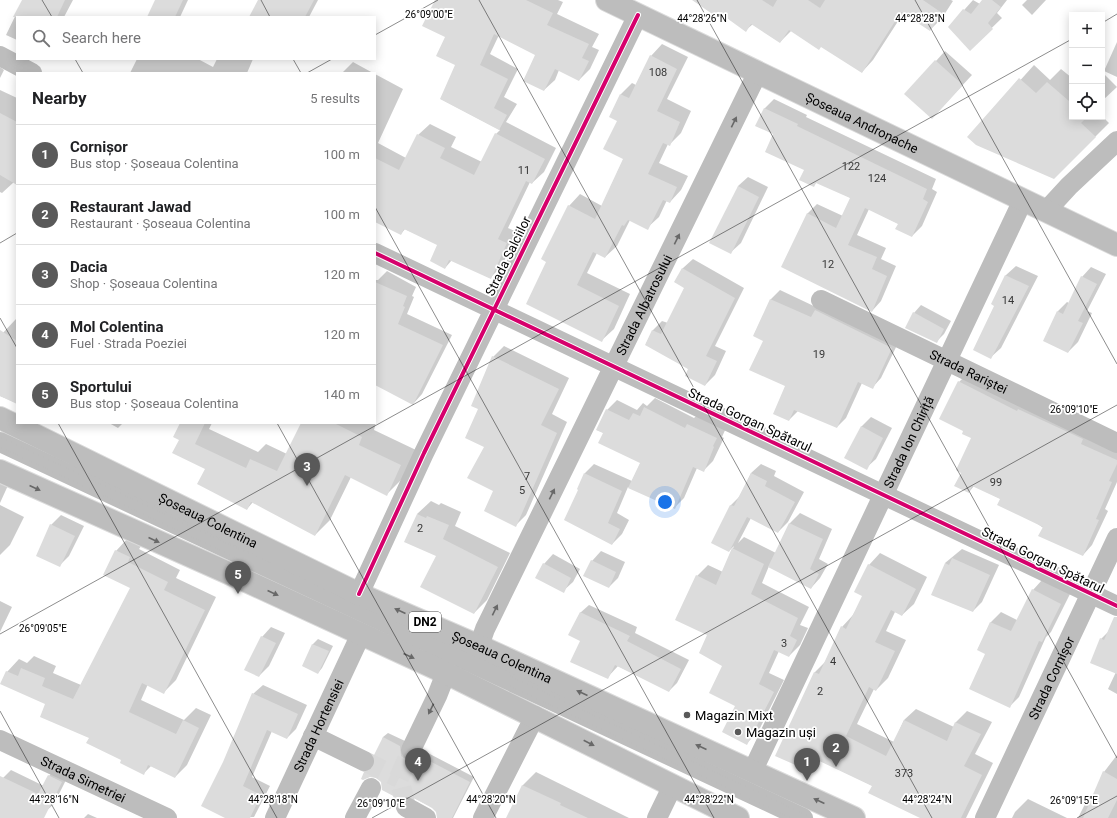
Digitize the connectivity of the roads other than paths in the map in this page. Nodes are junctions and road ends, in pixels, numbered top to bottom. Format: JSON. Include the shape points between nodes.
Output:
{"nodes":[{"id":1,"x":607,"y":0,"type":"edge"},
{"id":2,"x":638,"y":15,"type":"junction"},
{"id":3,"x":0,"y":56,"type":"edge"},
{"id":4,"x":30,"y":72,"type":"edge"},
{"id":5,"x":758,"y":72,"type":"junction"},
{"id":6,"x":1117,"y":141,"type":"edge"},
{"id":7,"x":1023,"y":200,"type":"junction"},
{"id":8,"x":1046,"y":211,"type":"junction"},
{"id":9,"x":1117,"y":245,"type":"edge"},
{"id":10,"x":376,"y":253,"type":"edge"},
{"id":11,"x":821,"y":300,"type":"dead end"},
{"id":12,"x":493,"y":309,"type":"junction"},
{"id":13,"x":948,"y":362,"type":"junction"},
{"id":14,"x":614,"y":368,"type":"junction"},
{"id":15,"x":0,"y":418,"type":"edge"},
{"id":16,"x":0,"y":442,"type":"edge"},
{"id":17,"x":1117,"y":443,"type":"edge"},
{"id":18,"x":0,"y":471,"type":"edge"},
{"id":19,"x":884,"y":494,"type":"junction"},
{"id":20,"x":1117,"y":538,"type":"edge"},
{"id":21,"x":359,"y":594,"type":"junction"},
{"id":22,"x":1090,"y":594,"type":"junction"},
{"id":23,"x":1117,"y":606,"type":"edge"},
{"id":24,"x":361,"y":634,"type":"junction"},
{"id":25,"x":479,"y":646,"type":"junction"},
{"id":26,"x":446,"y":673,"type":"junction"},
{"id":27,"x":535,"y":716,"type":"junction"},
{"id":28,"x":313,"y":736,"type":"junction"},
{"id":29,"x":0,"y":740,"type":"edge"},
{"id":30,"x":411,"y":750,"type":"tunnel mouth"},
{"id":31,"x":364,"y":761,"type":"tunnel mouth"},
{"id":32,"x":753,"y":770,"type":"junction"},
{"id":33,"x":673,"y":785,"type":"junction"},
{"id":34,"x":371,"y":788,"type":"dead end"},
{"id":35,"x":406,"y":807,"type":"dead end"},
{"id":36,"x":167,"y":818,"type":"edge"},
{"id":37,"x":275,"y":818,"type":"edge"},
{"id":38,"x":355,"y":818,"type":"edge"},
{"id":39,"x":426,"y":818,"type":"edge"},
{"id":40,"x":483,"y":818,"type":"edge"},
{"id":41,"x":657,"y":818,"type":"edge"},
{"id":42,"x":738,"y":818,"type":"edge"},
{"id":43,"x":803,"y":818,"type":"edge"},
{"id":44,"x":854,"y":818,"type":"edge"},
{"id":45,"x":985,"y":818,"type":"edge"}],
"edges":[{"from":1,"to":2,"type":"main road","name":"Șoseaua Andronache"},
{"from":2,"to":5,"type":"main road","name":"Șoseaua Andronache"},
{"from":2,"to":12,"type":"street","name":"Strada Salciilor"},
{"from":3,"to":4,"type":"street"},
{"from":5,"to":7,"type":"main road","name":"Șoseaua Andronache"},
{"from":14,"to":5,"type":"street","name":"Strada Albatrosului","one_way":true},
{"from":6,"to":8,"type":"street"},
{"from":7,"to":8,"type":"main road","name":"Șoseaua Andronache"},
{"from":7,"to":13,"type":"street","name":"Strada Ion Chiriță"},
{"from":8,"to":9,"type":"main road","name":"Șoseaua Andronache"},
{"from":10,"to":12,"type":"street","name":"Strada Gorgan Spătarul"},
{"from":11,"to":13,"type":"street","name":"Strada Rariștei"},
{"from":12,"to":14,"type":"street","name":"Strada Gorgan Spătarul"},
{"from":12,"to":21,"type":"street","name":"Strada Salciilor"},
{"from":13,"to":17,"type":"street","name":"Strada Rariștei"},
{"from":13,"to":19,"type":"street","name":"Strada Ion Chiriță"},
{"from":14,"to":19,"type":"street","name":"Strada Gorgan Spătarul"},
{"from":25,"to":14,"type":"street","name":"Strada Albatrosului","one_way":true,"via":[[485,629]]},
{"from":15,"to":21,"type":"main road","name":"Șoseaua Colentina","number":"DN2"},
{"from":16,"to":43,"type":"street"},
{"from":18,"to":24,"type":"main road","one_way":true},
{"from":19,"to":22,"type":"street","name":"Strada Gorgan Spătarul"},
{"from":19,"to":32,"type":"street","name":"Strada Ion Chiriță"},
{"from":20,"to":22,"type":"street","name":"Strada Cornișor"},
{"from":25,"to":21,"type":"main road","name":"Șoseaua Colentina","number":"DN2","one_way":true},
{"from":22,"to":23,"type":"street","name":"Strada Gorgan Spătarul"},
{"from":22,"to":45,"type":"street","name":"Strada Cornișor"},
{"from":24,"to":26,"type":"main road","one_way":true},
{"from":24,"to":28,"type":"street","name":"Strada Hortensiei"},
{"from":32,"to":25,"type":"main road","name":"Șoseaua Colentina","number":"DN2","one_way":true},
{"from":26,"to":27,"type":"main road"},
{"from":26,"to":30,"type":"street","one_way":true},
{"from":27,"to":33,"type":"main road","one_way":true},
{"from":27,"to":40,"type":"street"},
{"from":28,"to":31,"type":"street"},
{"from":28,"to":37,"type":"street","name":"Strada Hortensiei"},
{"from":29,"to":36,"type":"street","name":"Strada Simetriei"},
{"from":44,"to":32,"type":"main road","name":"Șoseaua Colentina","number":"DN2","one_way":true},
{"from":33,"to":41,"type":"street"},
{"from":33,"to":42,"type":"main road"},
{"from":34,"to":38,"type":"street"},
{"from":35,"to":39,"type":"street"}]}
